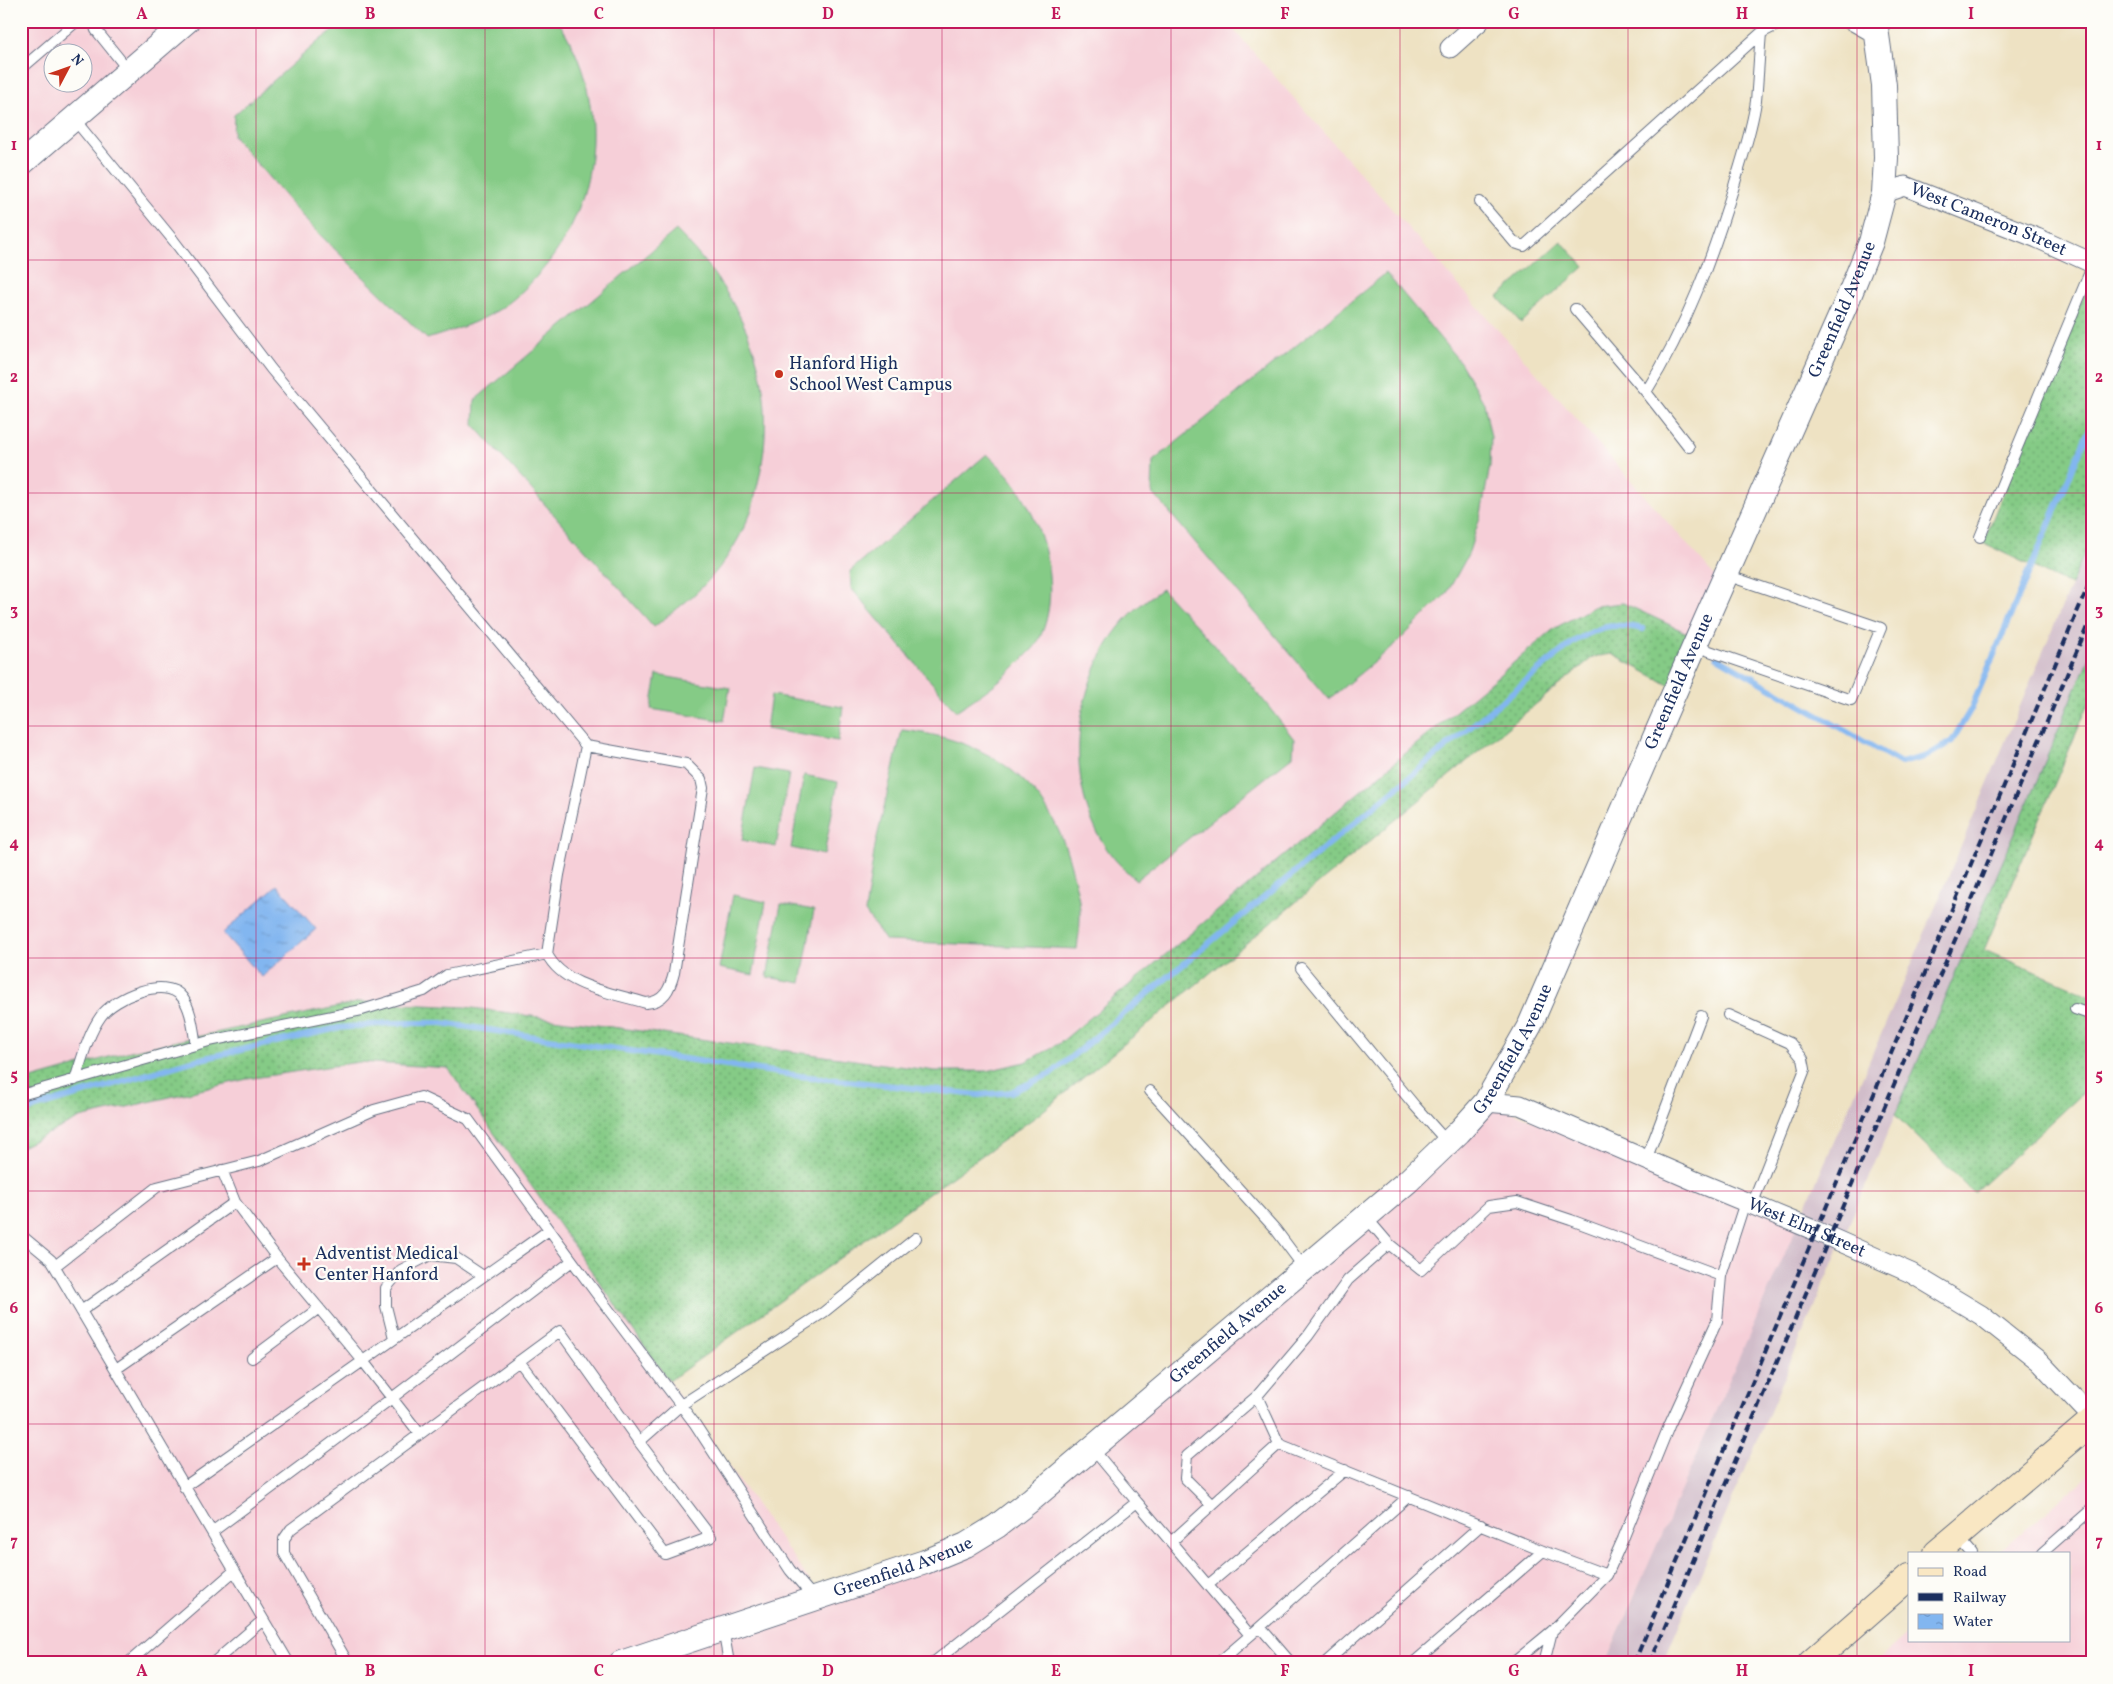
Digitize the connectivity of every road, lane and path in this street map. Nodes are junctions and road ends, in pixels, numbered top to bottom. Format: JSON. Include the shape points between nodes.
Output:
{"nodes":[{"id":1,"x":77,"y":21,"type":"edge"},
{"id":2,"x":93,"y":21,"type":"edge"},
{"id":3,"x":187,"y":21,"type":"edge"},
{"id":4,"x":1480,"y":21,"type":"edge"},
{"id":5,"x":1785,"y":21,"type":"edge"},
{"id":6,"x":1844,"y":21,"type":"edge"},
{"id":7,"x":1877,"y":31,"type":"edge"},
{"id":8,"x":1761,"y":33,"type":"junction"},
{"id":9,"x":1450,"y":48,"type":"dead end"},
{"id":10,"x":21,"y":69,"type":"edge"},
{"id":11,"x":129,"y":71,"type":"junction"},
{"id":12,"x":74,"y":119,"type":"junction"},
{"id":13,"x":21,"y":164,"type":"edge"},
{"id":14,"x":1884,"y":194,"type":"junction"},
{"id":15,"x":1480,"y":202,"type":"dead end"},
{"id":16,"x":2092,"y":265,"type":"edge"},
{"id":17,"x":1575,"y":309,"type":"dead end"},
{"id":18,"x":1646,"y":392,"type":"junction"},
{"id":19,"x":1690,"y":447,"type":"dead end"},
{"id":20,"x":1980,"y":537,"type":"dead end"},
{"id":21,"x":1726,"y":575,"type":"junction"},
{"id":22,"x":1695,"y":646,"type":"junction"},
{"id":23,"x":586,"y":746,"type":"junction"},
{"id":24,"x":547,"y":954,"type":"junction"},
{"id":25,"x":1301,"y":968,"type":"dead end"},
{"id":26,"x":2075,"y":1009,"type":"dead end"},
{"id":27,"x":1728,"y":1015,"type":"dead end"},
{"id":28,"x":2092,"y":1015,"type":"edge"},
{"id":29,"x":1701,"y":1016,"type":"dead end"},
{"id":30,"x":196,"y":1045,"type":"junction"},
{"id":31,"x":75,"y":1080,"type":"junction"},
{"id":32,"x":1150,"y":1090,"type":"dead end"},
{"id":33,"x":21,"y":1095,"type":"edge"},
{"id":34,"x":1486,"y":1102,"type":"junction"},
{"id":35,"x":1448,"y":1143,"type":"junction"},
{"id":36,"x":1646,"y":1160,"type":"junction"},
{"id":37,"x":222,"y":1170,"type":"junction"},
{"id":38,"x":235,"y":1202,"type":"junction"},
{"id":39,"x":1749,"y":1203,"type":"junction"},
{"id":40,"x":1366,"y":1217,"type":"junction"},
{"id":41,"x":549,"y":1230,"type":"junction"},
{"id":42,"x":21,"y":1235,"type":"edge"},
{"id":43,"x":916,"y":1238,"type":"dead end"},
{"id":44,"x":1389,"y":1244,"type":"junction"},
{"id":45,"x":277,"y":1258,"type":"junction"},
{"id":46,"x":572,"y":1261,"type":"junction"},
{"id":47,"x":55,"y":1266,"type":"junction"},
{"id":48,"x":1304,"y":1269,"type":"junction"},
{"id":49,"x":483,"y":1276,"type":"junction"},
{"id":50,"x":1721,"y":1276,"type":"junction"},
{"id":51,"x":319,"y":1308,"type":"junction"},
{"id":52,"x":81,"y":1311,"type":"junction"},
{"id":53,"x":394,"y":1338,"type":"junction"},
{"id":54,"x":252,"y":1358,"type":"dead end"},
{"id":55,"x":363,"y":1361,"type":"junction"},
{"id":56,"x":519,"y":1361,"type":"junction"},
{"id":57,"x":116,"y":1369,"type":"junction"},
{"id":58,"x":1257,"y":1396,"type":"junction"},
{"id":59,"x":392,"y":1398,"type":"junction"},
{"id":60,"x":681,"y":1405,"type":"junction"},
{"id":61,"x":2092,"y":1417,"type":"edge"},
{"id":62,"x":2092,"y":1421,"type":"edge"},
{"id":63,"x":420,"y":1434,"type":"junction"},
{"id":64,"x":639,"y":1442,"type":"junction"},
{"id":65,"x":1279,"y":1444,"type":"junction"},
{"id":66,"x":1092,"y":1448,"type":"junction"},
{"id":67,"x":1345,"y":1470,"type":"junction"},
{"id":68,"x":184,"y":1487,"type":"junction"},
{"id":69,"x":1409,"y":1496,"type":"junction"},
{"id":70,"x":1137,"y":1502,"type":"junction"},
{"id":71,"x":1212,"y":1505,"type":"junction"},
{"id":72,"x":2092,"y":1509,"type":"edge"},
{"id":73,"x":1481,"y":1525,"type":"junction"},
{"id":74,"x":212,"y":1532,"type":"junction"},
{"id":75,"x":1172,"y":1541,"type":"junction"},
{"id":76,"x":1955,"y":1547,"type":"edge"},
{"id":77,"x":1543,"y":1551,"type":"junction"},
{"id":78,"x":2043,"y":1552,"type":"edge"},
{"id":79,"x":234,"y":1571,"type":"junction"},
{"id":80,"x":1606,"y":1575,"type":"junction"},
{"id":81,"x":1908,"y":1578,"type":"edge"},
{"id":82,"x":1208,"y":1585,"type":"junction"},
{"id":83,"x":814,"y":1599,"type":"junction"},
{"id":84,"x":263,"y":1620,"type":"junction"},
{"id":85,"x":1260,"y":1626,"type":"junction"},
{"id":86,"x":723,"y":1629,"type":"junction"},
{"id":87,"x":1552,"y":1631,"type":"junction"},
{"id":88,"x":1250,"y":1636,"type":"junction"},
{"id":89,"x":128,"y":1663,"type":"edge"},
{"id":90,"x":212,"y":1663,"type":"edge"},
{"id":91,"x":289,"y":1663,"type":"edge"},
{"id":92,"x":348,"y":1663,"type":"edge"},
{"id":93,"x":621,"y":1663,"type":"edge"},
{"id":94,"x":729,"y":1663,"type":"edge"},
{"id":95,"x":933,"y":1663,"type":"edge"},
{"id":96,"x":1218,"y":1663,"type":"edge"},
{"id":97,"x":1291,"y":1663,"type":"edge"},
{"id":98,"x":1325,"y":1663,"type":"edge"},
{"id":99,"x":1413,"y":1663,"type":"edge"},
{"id":100,"x":1513,"y":1663,"type":"edge"},
{"id":101,"x":1544,"y":1663,"type":"edge"},
{"id":102,"x":1812,"y":1663,"type":"edge"}],
"edges":[{"from":1,"to":10,"type":"lane"},
{"from":2,"to":11,"type":"lane","via":[[96,30]]},
{"from":3,"to":11,"type":"street"},
{"from":4,"to":9,"type":"street"},
{"from":5,"to":8,"type":"lane"},
{"from":6,"to":7,"type":"lane"},
{"from":7,"to":14,"type":"street","name":"Greenfield Avenue","via":[[1884,85]]},
{"from":8,"to":15,"type":"lane","via":[[1524,246],[1515,243]]},
{"from":8,"to":18,"type":"lane","via":[[1756,103],[1719,236],[1664,363]]},
{"from":11,"to":12,"type":"street"},
{"from":12,"to":13,"type":"street"},
{"from":12,"to":23,"type":"lane","via":[[174,241],[271,369]]},
{"from":14,"to":16,"type":"street","name":"West Cameron Street","via":[[1905,186],[2037,238]]},
{"from":14,"to":21,"type":"street","name":"Greenfield Avenue","via":[[1871,242],[1848,302]]},
{"from":16,"to":20,"type":"lane"},
{"from":17,"to":18,"type":"lane"},
{"from":18,"to":19,"type":"lane"},
{"from":21,"to":22,"type":"street","name":"Greenfield Avenue"},
{"from":21,"to":22,"type":"lane","via":[[1881,628],[1852,700]]},
{"from":22,"to":34,"type":"street","name":"Greenfield Avenue","via":[[1530,1025]]},
{"from":23,"to":24,"type":"lane","via":[[559,875]]},
{"from":23,"to":24,"type":"lane","via":[[686,764],[701,779],[703,788],[674,973],[663,997],[646,1003],[583,984],[556,967]]},
{"from":24,"to":30,"type":"lane","via":[[447,975],[424,991],[362,1010]]},
{"from":25,"to":35,"type":"lane"},
{"from":26,"to":28,"type":"lane"},
{"from":27,"to":39,"type":"lane","via":[[1790,1043],[1803,1059],[1805,1069]]},
{"from":29,"to":36,"type":"lane"},
{"from":30,"to":31,"type":"lane"},
{"from":30,"to":31,"type":"lane","via":[[188,1007],[182,996],[165,988],[147,990],[111,1006],[102,1014]]},
{"from":31,"to":33,"type":"lane"},
{"from":32,"to":48,"type":"lane","via":[[1276,1230]]},
{"from":34,"to":35,"type":"street","name":"Greenfield Avenue"},
{"from":34,"to":36,"type":"street","name":"West Elm Street","via":[[1520,1104]]},
{"from":35,"to":40,"type":"street","name":"Greenfield Avenue"},
{"from":36,"to":39,"type":"street","name":"West Elm Street"},
{"from":37,"to":38,"type":"lane"},
{"from":37,"to":41,"type":"lane","via":[[259,1161],[374,1110],[421,1097],[468,1119]]},
{"from":37,"to":47,"type":"lane","via":[[157,1187]]},
{"from":38,"to":45,"type":"lane"},
{"from":38,"to":52,"type":"lane"},
{"from":39,"to":50,"type":"lane"},
{"from":39,"to":61,"type":"street","name":"West Elm Street","via":[[1911,1273],[1981,1315],[2039,1360]]},
{"from":40,"to":44,"type":"lane"},
{"from":40,"to":48,"type":"street","name":"Greenfield Avenue"},
{"from":41,"to":46,"type":"lane"},
{"from":41,"to":49,"type":"lane"},
{"from":42,"to":47,"type":"lane"},
{"from":43,"to":60,"type":"lane","via":[[824,1312]]},
{"from":44,"to":50,"type":"lane","via":[[1421,1270],[1489,1206],[1517,1202]]},
{"from":44,"to":58,"type":"lane","via":[[1348,1280],[1308,1336]]},
{"from":45,"to":51,"type":"lane"},
{"from":45,"to":57,"type":"lane"},
{"from":46,"to":59,"type":"lane"},
{"from":46,"to":60,"type":"lane"},
{"from":47,"to":52,"type":"lane"},
{"from":48,"to":66,"type":"street","name":"Greenfield Avenue"},
{"from":49,"to":53,"type":"lane"},
{"from":49,"to":53,"type":"lane","via":[[456,1258],[430,1255],[401,1270],[386,1288],[386,1306]]},
{"from":50,"to":80,"type":"lane","via":[[1717,1321]]},
{"from":51,"to":54,"type":"lane"},
{"from":51,"to":55,"type":"lane"},
{"from":52,"to":57,"type":"lane"},
{"from":53,"to":55,"type":"lane"},
{"from":55,"to":59,"type":"lane"},
{"from":55,"to":68,"type":"lane"},
{"from":56,"to":63,"type":"lane"},
{"from":56,"to":64,"type":"lane","via":[[560,1332]]},
{"from":56,"to":64,"type":"lane","via":[[665,1554],[711,1538]]},
{"from":57,"to":68,"type":"lane"},
{"from":58,"to":65,"type":"lane"},
{"from":58,"to":71,"type":"lane","via":[[1187,1456],[1186,1478]]},
{"from":59,"to":63,"type":"lane"},
{"from":59,"to":74,"type":"lane"},
{"from":60,"to":64,"type":"lane"},
{"from":60,"to":83,"type":"lane","via":[[790,1570]]},
{"from":62,"to":76,"type":"main road"},
{"from":63,"to":92,"type":"lane","via":[[291,1528],[284,1539],[284,1553]]},
{"from":65,"to":67,"type":"lane"},
{"from":65,"to":71,"type":"lane"},
{"from":66,"to":70,"type":"lane"},
{"from":66,"to":83,"type":"street","name":"Greenfield Avenue","via":[[997,1526],[966,1546]]},
{"from":67,"to":69,"type":"lane"},
{"from":67,"to":82,"type":"lane"},
{"from":68,"to":74,"type":"lane"},
{"from":69,"to":73,"type":"lane"},
{"from":69,"to":85,"type":"lane"},
{"from":70,"to":75,"type":"lane"},
{"from":70,"to":95,"type":"lane"},
{"from":71,"to":75,"type":"lane"},
{"from":72,"to":78,"type":"lane"},
{"from":73,"to":77,"type":"lane"},
{"from":73,"to":98,"type":"lane"},
{"from":74,"to":79,"type":"lane"},
{"from":75,"to":82,"type":"lane"},
{"from":77,"to":80,"type":"lane"},
{"from":77,"to":99,"type":"lane"},
{"from":79,"to":84,"type":"lane"},
{"from":79,"to":89,"type":"lane"},
{"from":80,"to":87,"type":"lane"},
{"from":81,"to":102,"type":"main road"},
{"from":82,"to":88,"type":"lane"},
{"from":83,"to":86,"type":"street","name":"Greenfield Avenue"},
{"from":84,"to":90,"type":"lane"},
{"from":84,"to":91,"type":"lane"},
{"from":85,"to":88,"type":"lane"},
{"from":85,"to":97,"type":"lane"},
{"from":86,"to":93,"type":"street","name":"Greenfield Avenue"},
{"from":86,"to":94,"type":"lane"},
{"from":87,"to":100,"type":"lane"},
{"from":87,"to":101,"type":"lane"},
{"from":88,"to":96,"type":"lane"}]}
